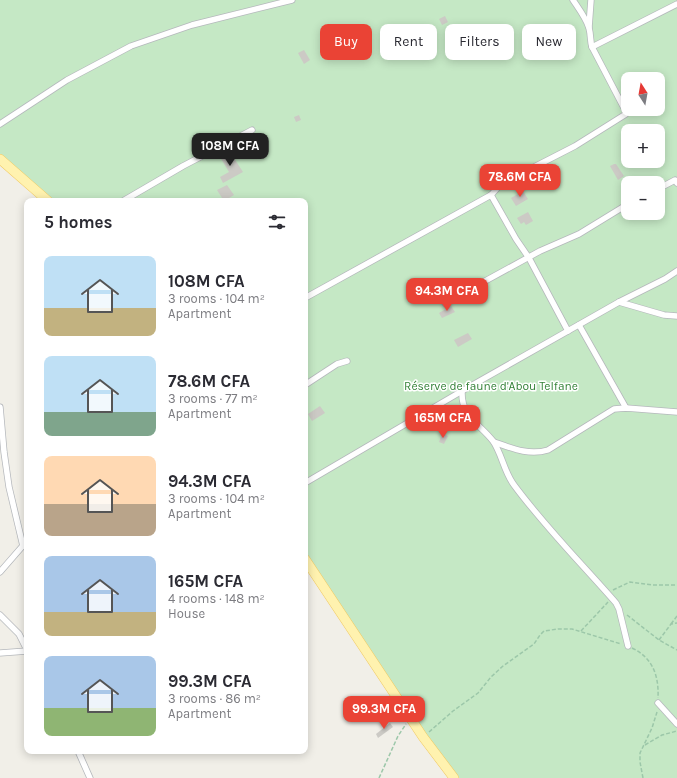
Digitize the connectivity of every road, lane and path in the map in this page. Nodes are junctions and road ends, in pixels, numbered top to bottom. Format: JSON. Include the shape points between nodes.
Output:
{"nodes":[{"id":1,"x":292,"y":0,"type":"edge"},
{"id":2,"x":573,"y":0,"type":"edge"},
{"id":3,"x":591,"y":0,"type":"edge"},
{"id":4,"x":677,"y":4,"type":"edge"},
{"id":5,"x":589,"y":28,"type":"junction"},
{"id":6,"x":592,"y":47,"type":"junction"},
{"id":7,"x":0,"y":124,"type":"edge"},
{"id":8,"x":252,"y":130,"type":"dead end"},
{"id":9,"x":0,"y":159,"type":"edge"},
{"id":10,"x":677,"y":183,"type":"edge"},
{"id":11,"x":665,"y":185,"type":"edge"},
{"id":12,"x":491,"y":194,"type":"junction"},
{"id":13,"x":45,"y":198,"type":"edge"},
{"id":14,"x":128,"y":198,"type":"edge"},
{"id":15,"x":621,"y":208,"type":"edge"},
{"id":16,"x":529,"y":258,"type":"junction"},
{"id":17,"x":677,"y":271,"type":"edge"},
{"id":18,"x":308,"y":296,"type":"edge"},
{"id":19,"x":619,"y":302,"type":"junction"},
{"id":20,"x":445,"y":303,"type":"dead end"},
{"id":21,"x":677,"y":316,"type":"edge"},
{"id":22,"x":579,"y":325,"type":"junction"},
{"id":23,"x":568,"y":331,"type":"junction"},
{"id":24,"x":347,"y":361,"type":"dead end"},
{"id":25,"x":308,"y":383,"type":"edge"},
{"id":26,"x":462,"y":391,"type":"junction"},
{"id":27,"x":0,"y":407,"type":"edge"},
{"id":28,"x":626,"y":408,"type":"junction"},
{"id":29,"x":677,"y":412,"type":"edge"},
{"id":30,"x":494,"y":442,"type":"junction"},
{"id":31,"x":308,"y":481,"type":"edge"},
{"id":32,"x":24,"y":540,"type":"edge"},
{"id":33,"x":24,"y":544,"type":"edge"},
{"id":34,"x":308,"y":564,"type":"edge"},
{"id":35,"x":0,"y":572,"type":"edge"},
{"id":36,"x":677,"y":585,"type":"edge"},
{"id":37,"x":607,"y":593,"type":"junction"},
{"id":38,"x":612,"y":598,"type":"junction"},
{"id":39,"x":619,"y":609,"type":"junction"},
{"id":40,"x":0,"y":615,"type":"edge"},
{"id":41,"x":677,"y":616,"type":"edge"},
{"id":42,"x":677,"y":623,"type":"edge"},
{"id":43,"x":671,"y":624,"type":"junction"},
{"id":44,"x":581,"y":631,"type":"junction"},
{"id":45,"x":659,"y":640,"type":"junction"},
{"id":46,"x":24,"y":645,"type":"edge"},
{"id":47,"x":628,"y":646,"type":"junction"},
{"id":48,"x":677,"y":650,"type":"edge"},
{"id":49,"x":24,"y":651,"type":"edge"},
{"id":50,"x":0,"y":653,"type":"edge"},
{"id":51,"x":658,"y":704,"type":"junction"},
{"id":52,"x":410,"y":718,"type":"junction"},
{"id":53,"x":677,"y":724,"type":"edge"},
{"id":54,"x":677,"y":731,"type":"edge"},
{"id":55,"x":424,"y":737,"type":"junction"},
{"id":56,"x":643,"y":746,"type":"junction"},
{"id":57,"x":79,"y":754,"type":"edge"},
{"id":58,"x":90,"y":778,"type":"edge"},
{"id":59,"x":379,"y":778,"type":"edge"},
{"id":60,"x":454,"y":778,"type":"edge"},
{"id":61,"x":643,"y":778,"type":"edge"}],
"edges":[{"from":1,"to":7,"type":"street","via":[[192,25],[131,46],[67,80]]},
{"from":2,"to":5,"type":"street"},
{"from":3,"to":5,"type":"street"},
{"from":4,"to":6,"type":"street"},
{"from":5,"to":6,"type":"street"},
{"from":6,"to":12,"type":"street","via":[[626,114],[574,146],[501,184]]},
{"from":8,"to":14,"type":"street","via":[[182,166]]},
{"from":9,"to":13,"type":"main road"},
{"from":10,"to":11,"type":"street","via":[[675,180]]},
{"from":12,"to":16,"type":"street"},
{"from":12,"to":18,"type":"street"},
{"from":15,"to":16,"type":"street","via":[[579,234]]},
{"from":16,"to":20,"type":"street"},
{"from":16,"to":23,"type":"street"},
{"from":17,"to":19,"type":"street"},
{"from":19,"to":21,"type":"street","via":[[664,315]]},
{"from":19,"to":22,"type":"street"},
{"from":22,"to":23,"type":"street"},
{"from":22,"to":28,"type":"street"},
{"from":23,"to":26,"type":"street"},
{"from":24,"to":25,"type":"street","via":[[337,364]]},
{"from":26,"to":30,"type":"street","via":[[466,411]]},
{"from":26,"to":31,"type":"street"},
{"from":27,"to":32,"type":"street","via":[[8,487]]},
{"from":28,"to":29,"type":"street"},
{"from":28,"to":30,"type":"street","via":[[614,409],[548,450],[526,452]]},
{"from":30,"to":37,"type":"street","via":[[514,485]]},
{"from":33,"to":35,"type":"street"},
{"from":34,"to":52,"type":"main road"},
{"from":36,"to":37,"type":"path","via":[[630,582]]},
{"from":37,"to":38,"type":"street"},
{"from":38,"to":39,"type":"street"},
{"from":38,"to":44,"type":"path"},
{"from":39,"to":45,"type":"path"},
{"from":39,"to":47,"type":"street"},
{"from":40,"to":46,"type":"street","via":[[19,634]]},
{"from":41,"to":43,"type":"path"},
{"from":42,"to":43,"type":"path"},
{"from":43,"to":45,"type":"path"},
{"from":44,"to":47,"type":"path"},
{"from":44,"to":55,"type":"path","via":[[544,631],[534,644],[502,666],[478,693]]},
{"from":45,"to":48,"type":"path"},
{"from":47,"to":51,"type":"path","via":[[642,653],[651,664],[657,686]]},
{"from":49,"to":50,"type":"street"},
{"from":51,"to":53,"type":"street"},
{"from":51,"to":56,"type":"path","via":[[652,728]]},
{"from":52,"to":55,"type":"main road"},
{"from":52,"to":59,"type":"path","via":[[398,736]]},
{"from":54,"to":56,"type":"path","via":[[655,738]]},
{"from":55,"to":60,"type":"main road"},
{"from":56,"to":61,"type":"path","via":[[640,758]]},
{"from":57,"to":58,"type":"street"}]}
